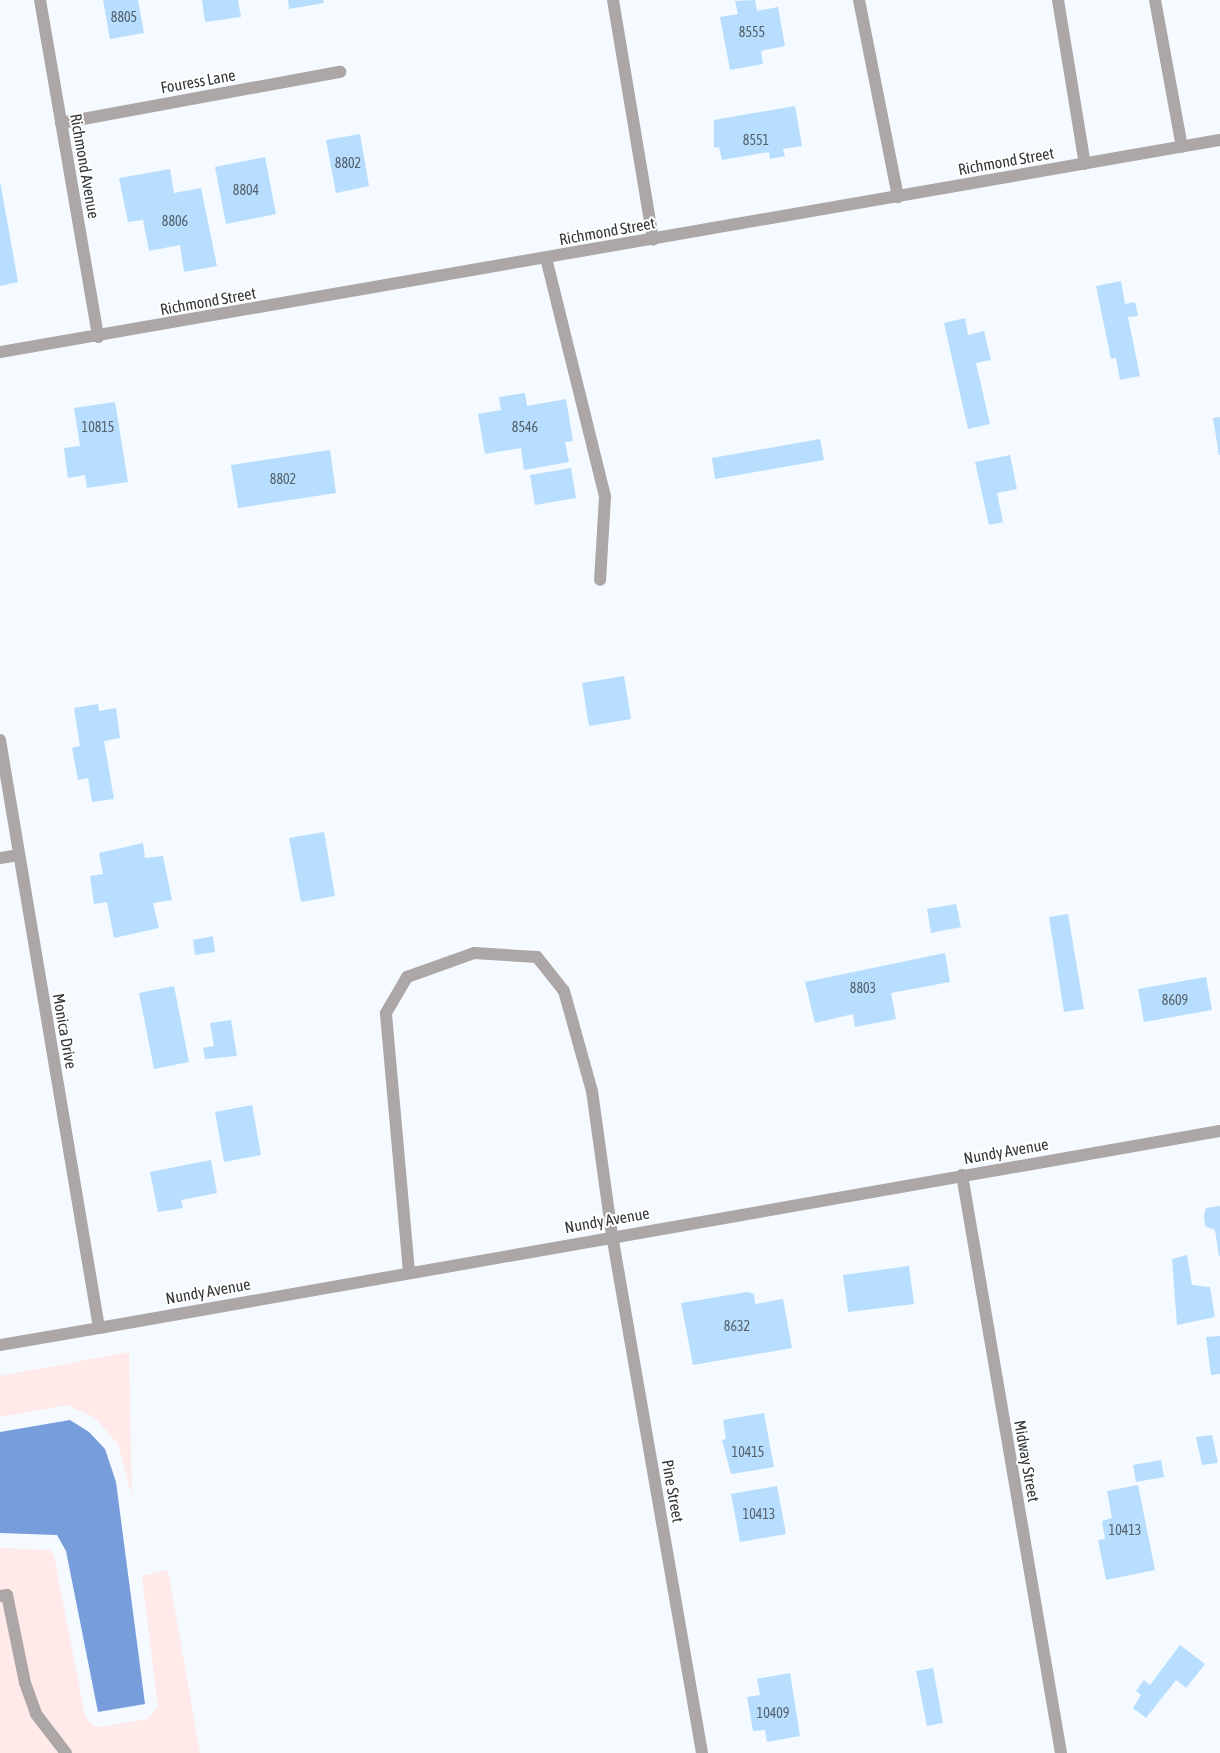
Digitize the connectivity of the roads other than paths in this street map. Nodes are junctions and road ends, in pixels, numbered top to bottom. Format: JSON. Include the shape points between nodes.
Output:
{"nodes":[{"id":1,"x":40,"y":0,"type":"edge"},
{"id":2,"x":613,"y":0,"type":"edge"},
{"id":3,"x":859,"y":0,"type":"edge"},
{"id":4,"x":1058,"y":0,"type":"edge"},
{"id":5,"x":1155,"y":0,"type":"edge"},
{"id":6,"x":340,"y":72,"type":"dead end"},
{"id":7,"x":61,"y":123,"type":"junction"},
{"id":8,"x":1220,"y":140,"type":"edge"},
{"id":9,"x":1182,"y":147,"type":"junction"},
{"id":10,"x":1085,"y":164,"type":"junction"},
{"id":11,"x":898,"y":197,"type":"junction"},
{"id":12,"x":654,"y":240,"type":"junction"},
{"id":13,"x":546,"y":258,"type":"junction"},
{"id":14,"x":98,"y":337,"type":"junction"},
{"id":15,"x":0,"y":352,"type":"edge"},
{"id":16,"x":600,"y":580,"type":"dead end"},
{"id":17,"x":0,"y":740,"type":"edge"},
{"id":18,"x":20,"y":856,"type":"junction"},
{"id":19,"x":0,"y":858,"type":"edge"},
{"id":20,"x":1220,"y":1131,"type":"edge"},
{"id":21,"x":962,"y":1176,"type":"junction"},
{"id":22,"x":612,"y":1235,"type":"junction"},
{"id":23,"x":409,"y":1272,"type":"junction"},
{"id":24,"x":99,"y":1328,"type":"junction"},
{"id":25,"x":0,"y":1345,"type":"edge"},
{"id":26,"x":0,"y":1596,"type":"edge"},
{"id":27,"x":66,"y":1753,"type":"edge"},
{"id":28,"x":702,"y":1753,"type":"edge"},
{"id":29,"x":1061,"y":1753,"type":"edge"}],
"edges":[{"from":1,"to":7,"type":"street","name":"Richmond Avenue"},
{"from":2,"to":12,"type":"street"},
{"from":3,"to":11,"type":"street"},
{"from":4,"to":10,"type":"street"},
{"from":5,"to":9,"type":"street"},
{"from":6,"to":7,"type":"street","name":"Fouress Lane"},
{"from":7,"to":14,"type":"street","name":"Richmond Avenue"},
{"from":8,"to":9,"type":"street","name":"Richmond Street"},
{"from":9,"to":10,"type":"street","name":"Richmond Street"},
{"from":10,"to":11,"type":"street","name":"Richmond Street"},
{"from":11,"to":12,"type":"street","name":"Richmond Street"},
{"from":12,"to":13,"type":"street","name":"Richmond Street"},
{"from":13,"to":14,"type":"street","name":"Richmond Street"},
{"from":13,"to":16,"type":"street","via":[[605,497]]},
{"from":14,"to":15,"type":"street","name":"Richmond Street"},
{"from":17,"to":18,"type":"street","name":"Monica Drive"},
{"from":18,"to":19,"type":"street"},
{"from":18,"to":24,"type":"street","name":"Monica Drive"},
{"from":20,"to":21,"type":"street","name":"Nundy Avenue"},
{"from":21,"to":22,"type":"street","name":"Nundy Avenue"},
{"from":21,"to":29,"type":"street","name":"Midway Street"},
{"from":22,"to":23,"type":"street","name":"Nundy Avenue"},
{"from":22,"to":23,"type":"street","name":"Pine Street","via":[[592,1091],[564,991],[537,957],[474,953],[407,976],[386,1013]]},
{"from":22,"to":28,"type":"street","name":"Pine Street"},
{"from":23,"to":24,"type":"street","name":"Nundy Avenue"},
{"from":24,"to":25,"type":"street","name":"Nundy Avenue"},
{"from":26,"to":27,"type":"street","via":[[7,1595],[25,1683],[36,1714]]}]}
